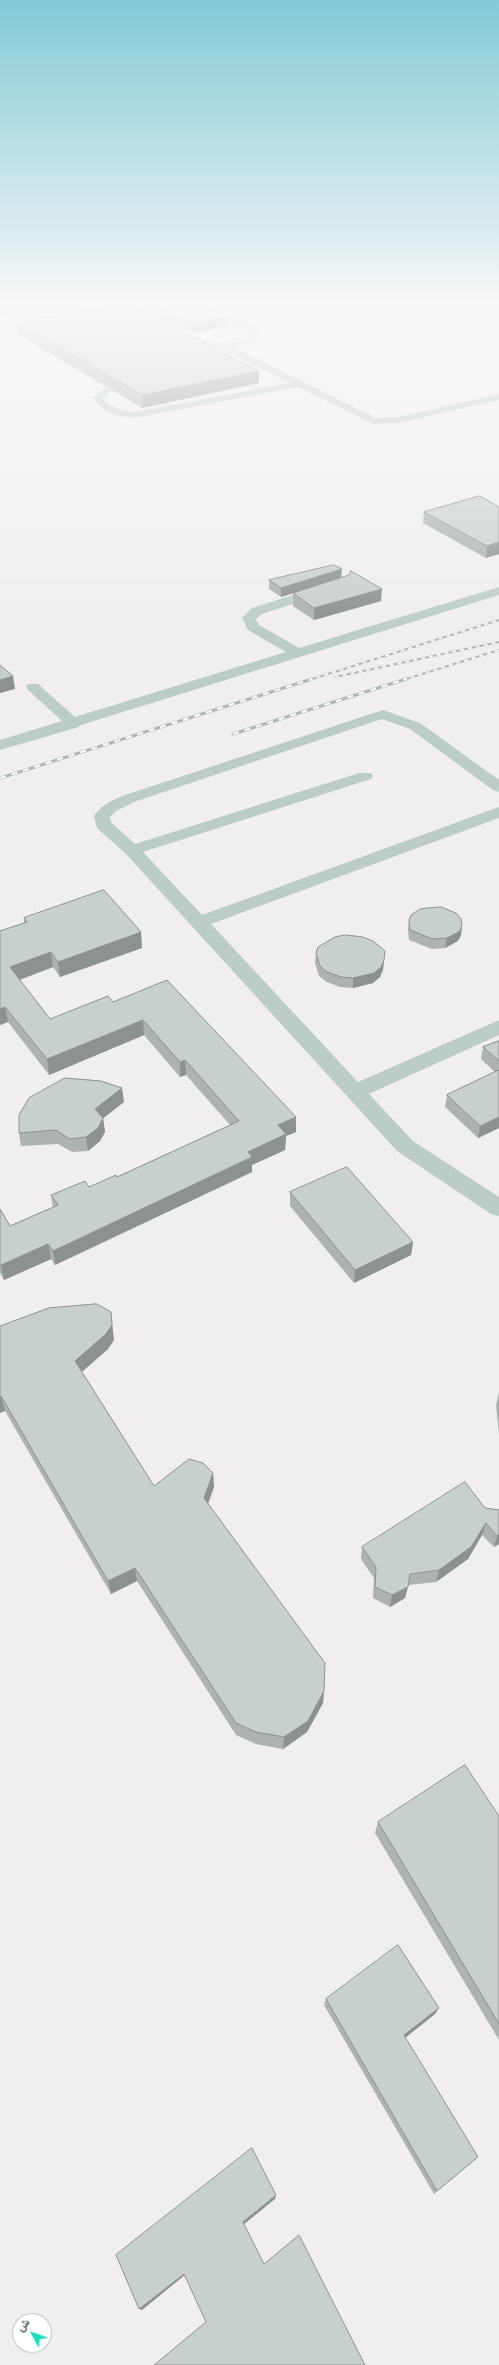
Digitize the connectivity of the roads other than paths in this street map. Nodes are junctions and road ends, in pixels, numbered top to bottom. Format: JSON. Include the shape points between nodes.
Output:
{"nodes":[{"id":1,"x":122,"y":413,"type":"edge"},
{"id":2,"x":143,"y":413,"type":"edge"},
{"id":3,"x":358,"y":413,"type":"edge"},
{"id":4,"x":427,"y":413,"type":"edge"},
{"id":5,"x":336,"y":585,"type":"edge"},
{"id":6,"x":499,"y":591,"type":"edge"},
{"id":7,"x":297,"y":653,"type":"junction"},
{"id":8,"x":33,"y":688,"type":"dead end"},
{"id":9,"x":74,"y":724,"type":"junction"},
{"id":10,"x":0,"y":745,"type":"edge"},
{"id":11,"x":365,"y":776,"type":"dead end"},
{"id":12,"x":499,"y":787,"type":"edge"},
{"id":13,"x":499,"y":812,"type":"edge"},
{"id":14,"x":132,"y":850,"type":"junction"},
{"id":15,"x":200,"y":922,"type":"junction"},
{"id":16,"x":499,"y":1027,"type":"edge"},
{"id":17,"x":354,"y":1092,"type":"junction"},
{"id":18,"x":499,"y":1208,"type":"edge"}],
"edges":[{"from":1,"to":2,"type":"street"},
{"from":3,"to":4,"type":"street","via":[[374,421],[398,420]]},
{"from":5,"to":7,"type":"street","via":[[257,611],[249,618],[253,627]]},
{"from":6,"to":7,"type":"street"},
{"from":7,"to":9,"type":"street"},
{"from":8,"to":9,"type":"street"},
{"from":9,"to":10,"type":"street"},
{"from":11,"to":14,"type":"street"},
{"from":12,"to":14,"type":"street","via":[[415,726],[383,714],[370,716],[128,799],[110,808],[102,816],[103,824]]},
{"from":13,"to":15,"type":"street"},
{"from":14,"to":15,"type":"street"},
{"from":15,"to":17,"type":"street"},
{"from":16,"to":17,"type":"street"},
{"from":17,"to":18,"type":"street","via":[[405,1146]]}]}
